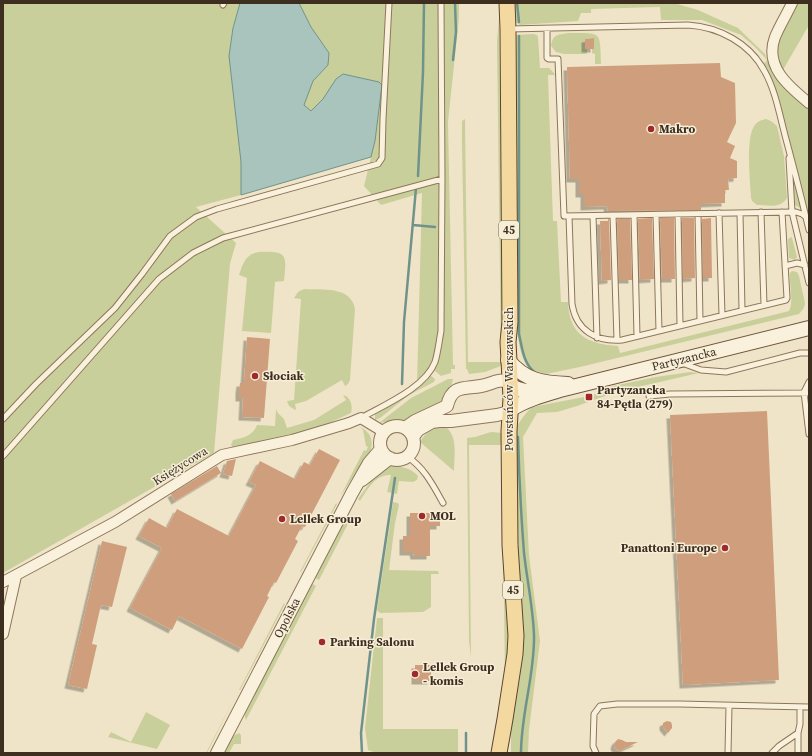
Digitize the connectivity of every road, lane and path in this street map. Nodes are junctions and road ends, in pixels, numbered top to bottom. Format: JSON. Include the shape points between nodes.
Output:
{"nodes":[{"id":1,"x":390,"y":3,"type":"edge"},
{"id":2,"x":441,"y":3,"type":"edge"},
{"id":3,"x":507,"y":3,"type":"edge"},
{"id":4,"x":792,"y":3,"type":"edge"},
{"id":5,"x":547,"y":29,"type":"junction"},
{"id":6,"x":508,"y":30,"type":"junction"},
{"id":7,"x":809,"y":103,"type":"edge"},
{"id":8,"x":787,"y":143,"type":"junction"},
{"id":9,"x":442,"y":178,"type":"junction"},
{"id":10,"x":761,"y":212,"type":"junction"},
{"id":11,"x":782,"y":212,"type":"junction"},
{"id":12,"x":792,"y":212,"type":"junction"},
{"id":13,"x":719,"y":213,"type":"junction"},
{"id":14,"x":740,"y":213,"type":"junction"},
{"id":15,"x":678,"y":214,"type":"junction"},
{"id":16,"x":698,"y":214,"type":"junction"},
{"id":17,"x":613,"y":215,"type":"junction"},
{"id":18,"x":634,"y":215,"type":"junction"},
{"id":19,"x":656,"y":215,"type":"junction"},
{"id":20,"x":569,"y":216,"type":"junction"},
{"id":21,"x":593,"y":216,"type":"junction"},
{"id":22,"x":806,"y":217,"type":"junction"},
{"id":23,"x":809,"y":230,"type":"edge"},
{"id":24,"x":805,"y":265,"type":"junction"},
{"id":25,"x":785,"y":266,"type":"junction"},
{"id":26,"x":809,"y":283,"type":"edge"},
{"id":27,"x":764,"y":305,"type":"junction"},
{"id":28,"x":742,"y":310,"type":"junction"},
{"id":29,"x":722,"y":315,"type":"junction"},
{"id":30,"x":700,"y":320,"type":"junction"},
{"id":31,"x":680,"y":325,"type":"junction"},
{"id":32,"x":809,"y":328,"type":"edge"},
{"id":33,"x":659,"y":331,"type":"junction"},
{"id":34,"x":637,"y":336,"type":"junction"},
{"id":35,"x":597,"y":338,"type":"junction"},
{"id":36,"x":617,"y":340,"type":"junction"},
{"id":37,"x":809,"y":354,"type":"edge"},
{"id":38,"x":508,"y":360,"type":"junction"},
{"id":39,"x":675,"y":361,"type":"junction"},
{"id":40,"x":809,"y":382,"type":"edge"},
{"id":41,"x":583,"y":384,"type":"junction"},
{"id":42,"x":514,"y":386,"type":"junction"},
{"id":43,"x":560,"y":390,"type":"junction"},
{"id":44,"x":807,"y":392,"type":"edge"},
{"id":45,"x":649,"y":396,"type":"dead end"},
{"id":46,"x":510,"y":410,"type":"junction"},
{"id":47,"x":361,"y":418,"type":"junction"},
{"id":48,"x":3,"y":419,"type":"edge"},
{"id":49,"x":384,"y":432,"type":"junction"},
{"id":50,"x":409,"y":432,"type":"junction"},
{"id":51,"x":809,"y":434,"type":"edge"},
{"id":52,"x":381,"y":449,"type":"junction"},
{"id":53,"x":3,"y":456,"type":"edge"},
{"id":54,"x":406,"y":456,"type":"junction"},
{"id":55,"x":390,"y":458,"type":"junction"},
{"id":56,"x":358,"y":483,"type":"junction"},
{"id":57,"x":443,"y":503,"type":"dead end"},
{"id":58,"x":16,"y":576,"type":"junction"},
{"id":59,"x":3,"y":582,"type":"edge"},
{"id":60,"x":3,"y":634,"type":"edge"},
{"id":61,"x":729,"y":706,"type":"junction"},
{"id":62,"x":800,"y":707,"type":"junction"},
{"id":63,"x":809,"y":707,"type":"edge"},
{"id":64,"x":798,"y":733,"type":"junction"},
{"id":65,"x":217,"y":753,"type":"edge"},
{"id":66,"x":498,"y":753,"type":"edge"},
{"id":67,"x":596,"y":753,"type":"edge"},
{"id":68,"x":728,"y":753,"type":"edge"},
{"id":69,"x":772,"y":753,"type":"edge"},
{"id":70,"x":798,"y":753,"type":"edge"}],
"edges":[{"from":1,"to":48,"type":"lane","via":[[382,119],[382,158],[378,164],[196,217],[170,236],[115,308]]},
{"from":2,"to":9,"type":"lane"},
{"from":3,"to":6,"type":"main road","name":"Powstańców Warszawskich","number":"45"},
{"from":4,"to":7,"type":"street","via":[[775,38],[771,54],[780,75]]},
{"from":5,"to":6,"type":"lane"},
{"from":5,"to":8,"type":"lane","via":[[678,24],[704,27],[726,34],[750,52],[766,73]]},
{"from":5,"to":20,"type":"lane","via":[[548,58],[558,59],[564,216]]},
{"from":6,"to":38,"type":"main road","name":"Powstańców Warszawskich","number":"45"},
{"from":8,"to":12,"type":"lane"},
{"from":8,"to":22,"type":"lane"},
{"from":9,"to":47,"type":"lane","via":[[441,331],[434,363],[417,384]]},
{"from":9,"to":53,"type":"lane","via":[[223,238],[193,253],[159,279]]},
{"from":10,"to":11,"type":"lane"},
{"from":10,"to":14,"type":"lane"},
{"from":10,"to":27,"type":"lane"},
{"from":11,"to":12,"type":"lane"},
{"from":11,"to":25,"type":"lane"},
{"from":12,"to":22,"type":"lane","via":[[799,212]]},
{"from":12,"to":24,"type":"lane"},
{"from":13,"to":14,"type":"lane"},
{"from":13,"to":16,"type":"lane"},
{"from":13,"to":29,"type":"lane"},
{"from":14,"to":28,"type":"lane"},
{"from":15,"to":16,"type":"lane"},
{"from":15,"to":19,"type":"lane"},
{"from":15,"to":31,"type":"lane"},
{"from":16,"to":30,"type":"lane"},
{"from":17,"to":18,"type":"lane"},
{"from":17,"to":21,"type":"lane"},
{"from":17,"to":36,"type":"lane"},
{"from":18,"to":19,"type":"lane"},
{"from":18,"to":34,"type":"lane"},
{"from":19,"to":33,"type":"lane"},
{"from":20,"to":21,"type":"lane"},
{"from":20,"to":35,"type":"lane","via":[[572,309],[578,324]]},
{"from":21,"to":35,"type":"lane"},
{"from":22,"to":23,"type":"lane"},
{"from":24,"to":25,"type":"lane","via":[[797,263]]},
{"from":24,"to":26,"type":"lane"},
{"from":25,"to":27,"type":"lane","via":[[786,300]]},
{"from":27,"to":28,"type":"lane"},
{"from":28,"to":29,"type":"lane"},
{"from":29,"to":30,"type":"lane"},
{"from":30,"to":31,"type":"lane"},
{"from":31,"to":33,"type":"lane"},
{"from":32,"to":39,"type":"main road","name":"Partyzancka"},
{"from":33,"to":34,"type":"lane"},
{"from":34,"to":36,"type":"lane"},
{"from":35,"to":36,"type":"lane"},
{"from":37,"to":39,"type":"lane","via":[[800,353],[726,372],[701,370]]},
{"from":38,"to":41,"type":"main road","via":[[530,379]]},
{"from":38,"to":42,"type":"main road","name":"Powstańców Warszawskich","number":"45"},
{"from":39,"to":41,"type":"main road","name":"Partyzancka"},
{"from":40,"to":44,"type":"lane"},
{"from":41,"to":43,"type":"main road","name":"Partyzancka"},
{"from":42,"to":43,"type":"main road","name":"Partyzancka","via":[[525,391]]},
{"from":42,"to":46,"type":"main road","name":"Powstańców Warszawskich","number":"45"},
{"from":42,"to":50,"type":"street","via":[[500,381],[460,388],[451,396],[447,406],[415,421]]},
{"from":43,"to":46,"type":"main road","name":"Partyzancka","via":[[536,397]]},
{"from":44,"to":45,"type":"lane"},
{"from":44,"to":51,"type":"lane"},
{"from":46,"to":50,"type":"street","via":[[497,415],[451,421],[439,420]]},
{"from":46,"to":66,"type":"main road","name":"Powstańców Warszawskich","number":"45","via":[[510,545],[516,636]]},
{"from":47,"to":49,"type":"street"},
{"from":47,"to":58,"type":"street","name":"Księżycowa","via":[[292,440],[222,456],[115,522]]},
{"from":49,"to":50,"type":"street","via":[[396,426]]},
{"from":49,"to":52,"type":"street","via":[[380,440]]},
{"from":50,"to":54,"type":"street","via":[[413,446]]},
{"from":52,"to":55,"type":"street"},
{"from":52,"to":56,"type":"street","name":"Opolska","via":[[369,463]]},
{"from":54,"to":55,"type":"street"},
{"from":54,"to":57,"type":"lane","via":[[427,476]]},
{"from":55,"to":56,"type":"street","name":"Opolska"},
{"from":56,"to":65,"type":"street","name":"Opolska"},
{"from":58,"to":59,"type":"street","name":"Księżycowa"},
{"from":58,"to":60,"type":"street"},
{"from":61,"to":62,"type":"lane"},
{"from":61,"to":67,"type":"lane","via":[[600,706],[594,714],[593,746]]},
{"from":61,"to":68,"type":"lane"},
{"from":62,"to":63,"type":"lane"},
{"from":62,"to":64,"type":"lane"},
{"from":64,"to":69,"type":"lane"},
{"from":64,"to":70,"type":"lane"}]}
